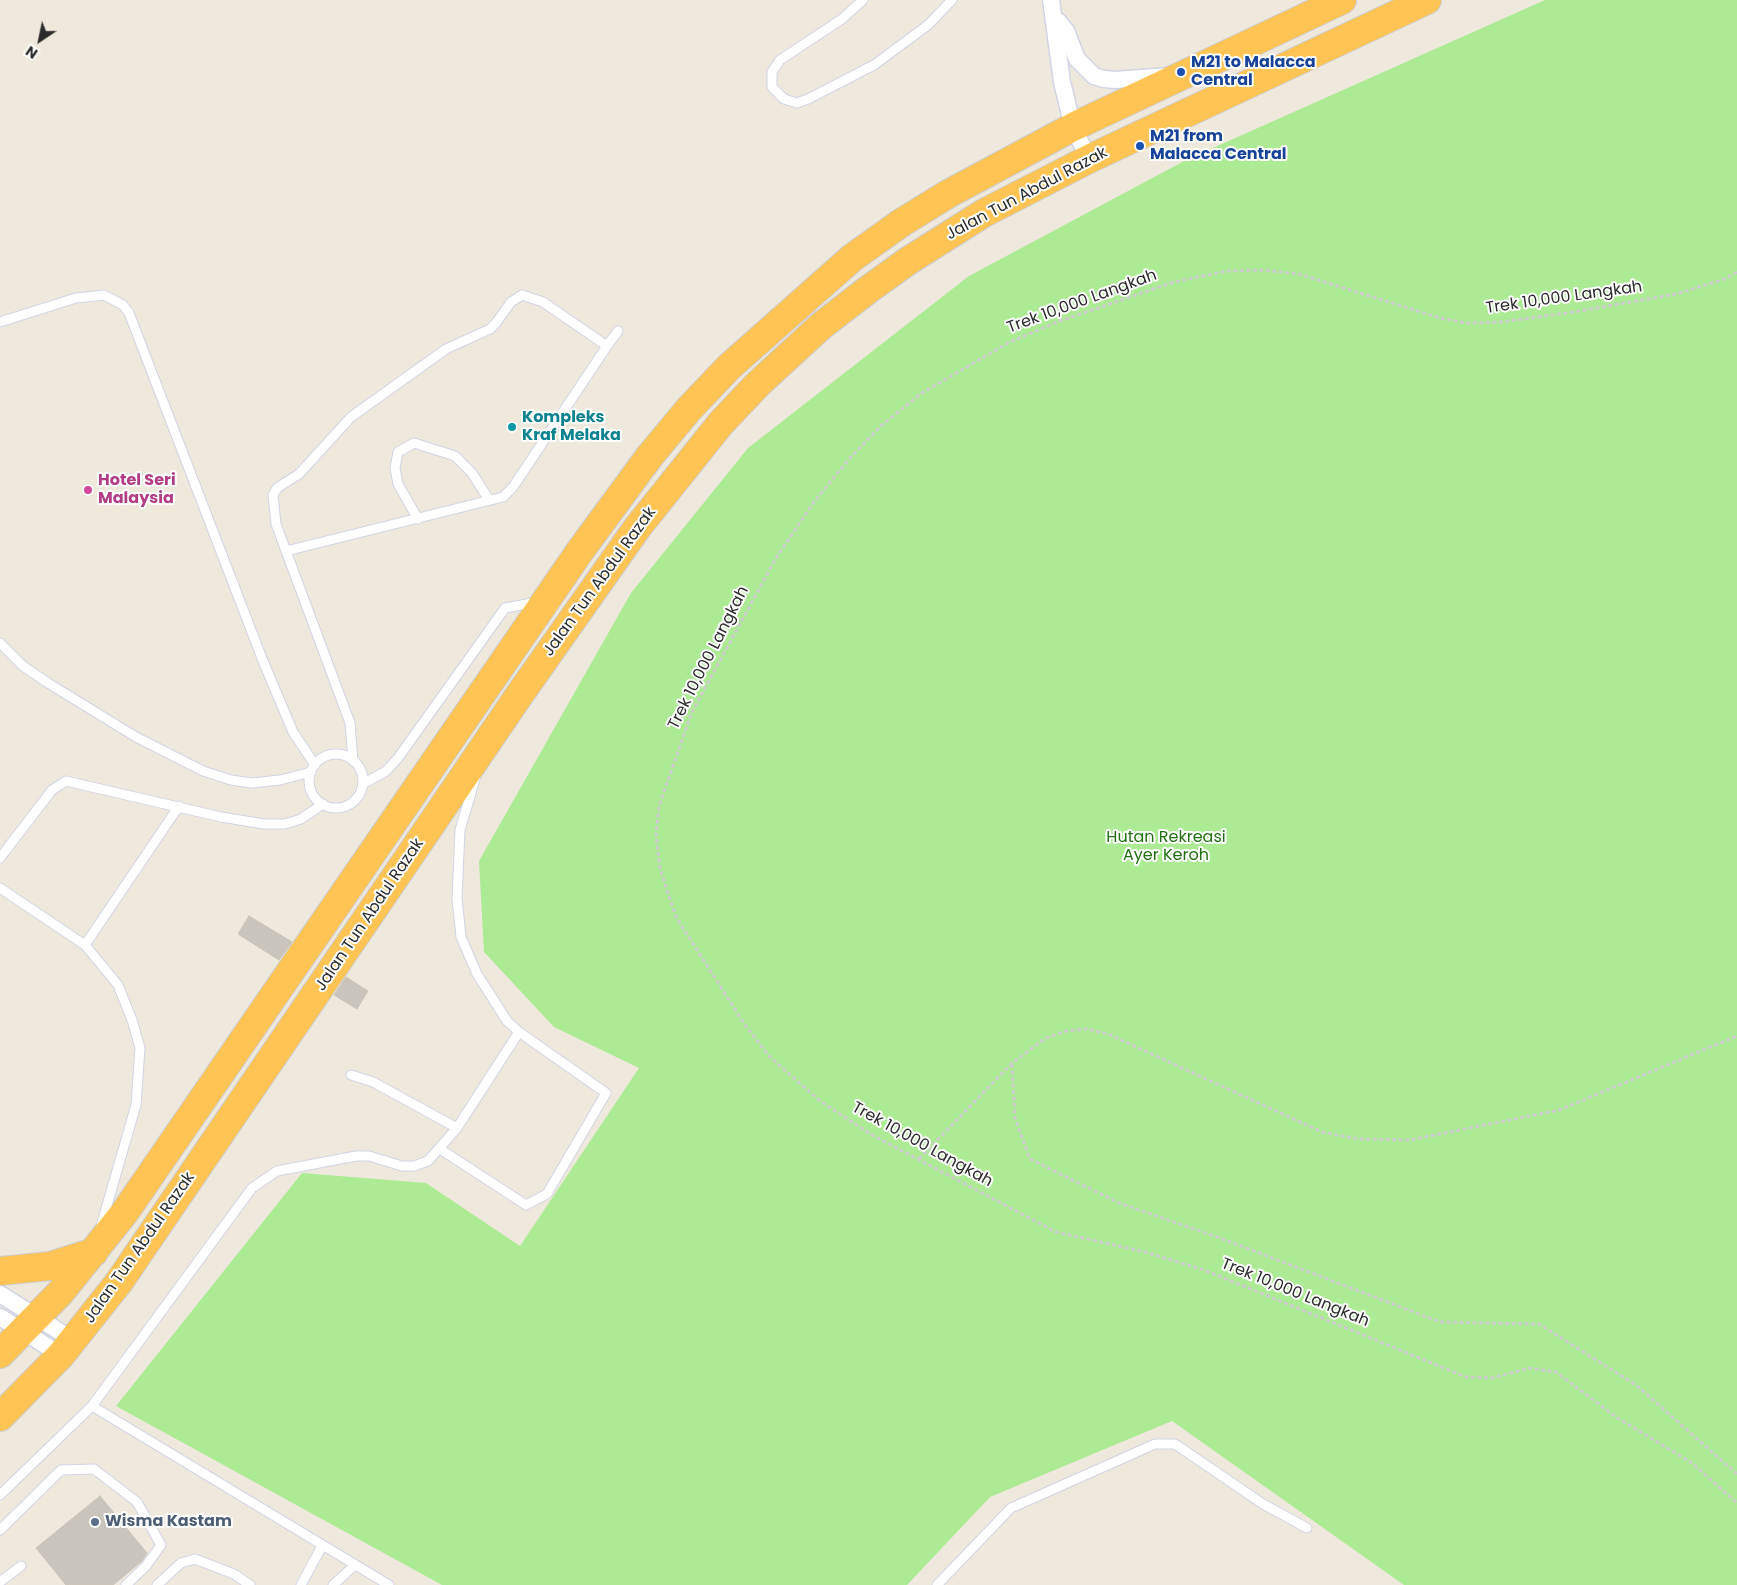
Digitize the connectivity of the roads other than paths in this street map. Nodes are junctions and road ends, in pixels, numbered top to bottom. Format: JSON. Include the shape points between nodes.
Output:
{"nodes":[{"id":1,"x":863,"y":0,"type":"edge"},
{"id":2,"x":952,"y":0,"type":"edge"},
{"id":3,"x":1051,"y":0,"type":"edge"},
{"id":4,"x":1342,"y":0,"type":"edge"},
{"id":5,"x":1428,"y":0,"type":"edge"},
{"id":6,"x":1055,"y":17,"type":"junction"},
{"id":7,"x":1180,"y":75,"type":"junction"},
{"id":8,"x":1073,"y":127,"type":"junction"},
{"id":9,"x":1089,"y":159,"type":"junction"},
{"id":10,"x":0,"y":322,"type":"edge"},
{"id":11,"x":618,"y":331,"type":"dead end"},
{"id":12,"x":608,"y":346,"type":"junction"},
{"id":13,"x":489,"y":500,"type":"junction"},
{"id":14,"x":418,"y":519,"type":"junction"},
{"id":15,"x":286,"y":551,"type":"junction"},
{"id":16,"x":546,"y":600,"type":"junction"},
{"id":17,"x":0,"y":643,"type":"edge"},
{"id":18,"x":484,"y":747,"type":"junction"},
{"id":19,"x":354,"y":761,"type":"junction"},
{"id":20,"x":313,"y":768,"type":"junction"},
{"id":21,"x":363,"y":784,"type":"junction"},
{"id":22,"x":322,"y":804,"type":"junction"},
{"id":23,"x":179,"y":806,"type":"junction"},
{"id":24,"x":0,"y":858,"type":"edge"},
{"id":25,"x":0,"y":888,"type":"edge"},
{"id":26,"x":85,"y":945,"type":"junction"},
{"id":27,"x":519,"y":1032,"type":"junction"},
{"id":28,"x":351,"y":1075,"type":"dead end"},
{"id":29,"x":457,"y":1128,"type":"junction"},
{"id":30,"x":440,"y":1149,"type":"junction"},
{"id":31,"x":94,"y":1252,"type":"junction"},
{"id":32,"x":0,"y":1271,"type":"edge"},
{"id":33,"x":0,"y":1294,"type":"edge"},
{"id":34,"x":0,"y":1317,"type":"edge"},
{"id":35,"x":31,"y":1324,"type":"junction"},
{"id":36,"x":67,"y":1347,"type":"junction"},
{"id":37,"x":0,"y":1354,"type":"edge"},
{"id":38,"x":92,"y":1406,"type":"junction"},
{"id":39,"x":0,"y":1417,"type":"edge"},
{"id":40,"x":0,"y":1495,"type":"edge"},
{"id":41,"x":1307,"y":1528,"type":"dead end"},
{"id":42,"x":0,"y":1530,"type":"edge"},
{"id":43,"x":322,"y":1546,"type":"junction"},
{"id":44,"x":355,"y":1565,"type":"junction"},
{"id":45,"x":21,"y":1566,"type":"dead end"},
{"id":46,"x":0,"y":1582,"type":"edge"},
{"id":47,"x":126,"y":1585,"type":"edge"},
{"id":48,"x":157,"y":1585,"type":"edge"},
{"id":49,"x":250,"y":1585,"type":"edge"},
{"id":50,"x":301,"y":1585,"type":"edge"},
{"id":51,"x":333,"y":1585,"type":"edge"},
{"id":52,"x":389,"y":1585,"type":"edge"},
{"id":53,"x":936,"y":1585,"type":"edge"}],
"edges":[{"from":1,"to":2,"type":"lane","via":[[842,19],[780,60],[772,72],[772,87],[784,98],[797,103],[808,99],[874,65],[928,25]]},
{"from":3,"to":6,"type":"street"},
{"from":4,"to":7,"type":"highway","name":"Jalan Tun Abdul Razak"},
{"from":5,"to":9,"type":"highway","name":"Jalan Tun Abdul Razak"},
{"from":6,"to":7,"type":"street","via":[[1066,31],[1077,59],[1094,76],[1115,80]]},
{"from":6,"to":8,"type":"street","via":[[1062,82]]},
{"from":7,"to":8,"type":"highway","name":"Jalan Tun Abdul Razak"},
{"from":8,"to":9,"type":"street"},
{"from":8,"to":16,"type":"highway","name":"Jalan Tun Abdul Razak","via":[[901,223],[852,258],[780,319],[729,367],[672,430]]},
{"from":9,"to":18,"type":"highway","name":"Jalan Tun Abdul Razak","via":[[984,213],[908,261],[820,326],[758,384],[721,423],[637,528]]},
{"from":10,"to":20,"type":"lane","via":[[76,298],[104,295],[122,304],[129,312],[263,661],[293,732]]},
{"from":11,"to":12,"type":"lane"},
{"from":12,"to":13,"type":"lane","via":[[513,487],[503,497]]},
{"from":12,"to":15,"type":"lane","via":[[543,302],[522,295],[510,302],[490,329],[446,349],[351,417],[299,474],[277,488],[273,495],[276,524]]},
{"from":13,"to":14,"type":"lane"},
{"from":13,"to":14,"type":"lane","via":[[472,473],[455,456],[414,443],[398,452],[394,468],[398,484]]},
{"from":14,"to":15,"type":"lane"},
{"from":15,"to":19,"type":"lane","via":[[350,723]]},
{"from":16,"to":21,"type":"lane","via":[[505,608],[398,758],[386,771]]},
{"from":16,"to":31,"type":"highway","name":"Jalan Tun Abdul Razak","via":[[125,1212]]},
{"from":17,"to":20,"type":"lane","via":[[23,666],[48,683],[136,737],[204,771],[231,780],[252,782],[280,780]]},
{"from":18,"to":27,"type":"lane","via":[[460,830],[457,898],[461,937],[477,974],[507,1020]]},
{"from":18,"to":36,"type":"highway","name":"Jalan Tun Abdul Razak","via":[[137,1256]]},
{"from":19,"to":20,"type":"lane","via":[[346,756],[329,755]]},
{"from":19,"to":21,"type":"lane"},
{"from":20,"to":22,"type":"lane","via":[[311,790]]},
{"from":21,"to":22,"type":"lane","via":[[360,793],[348,805],[331,808]]},
{"from":22,"to":23,"type":"lane","via":[[301,819],[284,824],[221,817]]},
{"from":23,"to":24,"type":"lane","via":[[66,781],[52,790]]},
{"from":23,"to":26,"type":"lane"},
{"from":25,"to":26,"type":"lane"},
{"from":26,"to":31,"type":"lane","via":[[118,985],[140,1048],[136,1105]]},
{"from":27,"to":29,"type":"lane"},
{"from":27,"to":30,"type":"lane","via":[[606,1093],[547,1194],[526,1205]]},
{"from":28,"to":29,"type":"lane","via":[[373,1082]]},
{"from":29,"to":30,"type":"lane"},
{"from":30,"to":38,"type":"lane","via":[[428,1161],[414,1166],[356,1156],[290,1167],[265,1178],[237,1205]]},
{"from":31,"to":32,"type":"highway","via":[[50,1266]]},
{"from":31,"to":35,"type":"highway","name":"Jalan Tun Abdul Razak"},
{"from":33,"to":35,"type":"street"},
{"from":34,"to":35,"type":"street"},
{"from":35,"to":36,"type":"street"},
{"from":35,"to":37,"type":"highway","name":"Jalan Tun Abdul Razak"},
{"from":36,"to":39,"type":"highway","name":"Jalan Tun Abdul Razak"},
{"from":38,"to":40,"type":"lane"},
{"from":38,"to":43,"type":"lane"},
{"from":41,"to":53,"type":"lane","via":[[1263,1504],[1175,1444],[1155,1444],[1011,1508]]},
{"from":42,"to":47,"type":"lane","via":[[61,1470],[94,1469],[137,1502],[161,1545],[146,1566]]},
{"from":43,"to":44,"type":"lane"},
{"from":43,"to":50,"type":"lane"},
{"from":44,"to":51,"type":"lane"},
{"from":44,"to":52,"type":"lane"},
{"from":45,"to":46,"type":"lane"},
{"from":48,"to":49,"type":"lane","via":[[181,1563],[196,1559],[234,1574]]}]}
